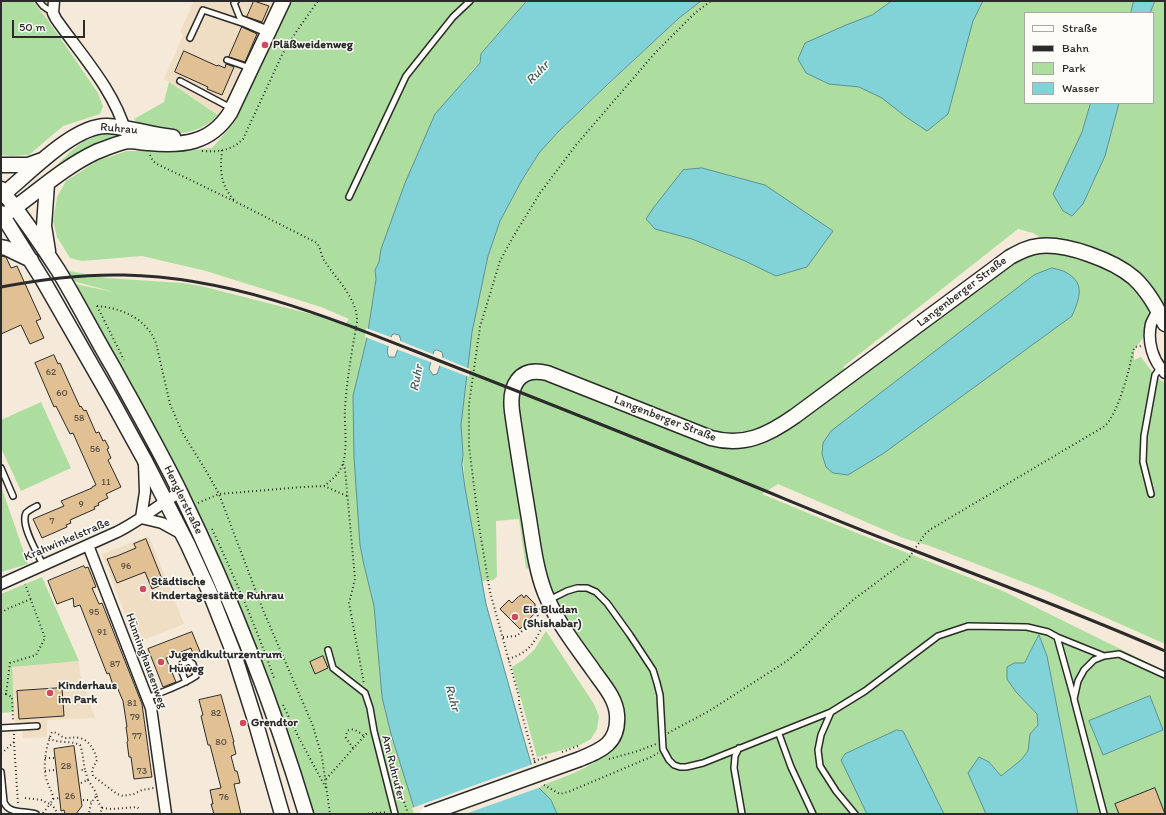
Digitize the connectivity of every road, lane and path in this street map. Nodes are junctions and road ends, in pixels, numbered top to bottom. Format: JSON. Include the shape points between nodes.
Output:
{"nodes":[{"id":1,"x":39,"y":1,"type":"edge"},
{"id":2,"x":54,"y":1,"type":"edge"},
{"id":3,"x":236,"y":1,"type":"edge"},
{"id":4,"x":283,"y":1,"type":"edge"},
{"id":5,"x":318,"y":1,"type":"edge"},
{"id":6,"x":470,"y":1,"type":"edge"},
{"id":7,"x":711,"y":1,"type":"edge"},
{"id":8,"x":54,"y":13,"type":"junction"},
{"id":9,"x":268,"y":32,"type":"junction"},
{"id":10,"x":190,"y":38,"type":"dead end"},
{"id":11,"x":227,"y":60,"type":"dead end"},
{"id":12,"x":251,"y":68,"type":"junction"},
{"id":13,"x":180,"y":81,"type":"dead end"},
{"id":14,"x":232,"y":108,"type":"junction"},
{"id":15,"x":124,"y":128,"type":"junction"},
{"id":16,"x":204,"y":137,"type":"junction"},
{"id":17,"x":128,"y":141,"type":"junction"},
{"id":18,"x":149,"y":150,"type":"dead end"},
{"id":19,"x":44,"y":160,"type":"junction"},
{"id":20,"x":1,"y":164,"type":"edge"},
{"id":21,"x":47,"y":184,"type":"junction"},
{"id":22,"x":2,"y":193,"type":"edge"},
{"id":23,"x":349,"y":197,"type":"dead end"},
{"id":24,"x":234,"y":201,"type":"junction"},
{"id":25,"x":15,"y":207,"type":"junction"},
{"id":26,"x":2,"y":215,"type":"edge"},
{"id":27,"x":1,"y":247,"type":"edge"},
{"id":28,"x":48,"y":256,"type":"junction"},
{"id":29,"x":31,"y":260,"type":"junction"},
{"id":30,"x":1158,"y":310,"type":"junction"},
{"id":31,"x":1165,"y":324,"type":"edge"},
{"id":32,"x":1150,"y":344,"type":"junction"},
{"id":33,"x":125,"y":362,"type":"dead end"},
{"id":34,"x":1162,"y":371,"type":"edge"},
{"id":35,"x":144,"y":459,"type":"junction"},
{"id":36,"x":343,"y":464,"type":"junction"},
{"id":37,"x":1,"y":468,"type":"edge"},
{"id":38,"x":324,"y":486,"type":"junction"},
{"id":39,"x":180,"y":492,"type":"junction"},
{"id":40,"x":219,"y":494,"type":"junction"},
{"id":41,"x":1152,"y":494,"type":"dead end"},
{"id":42,"x":13,"y":496,"type":"dead end"},
{"id":43,"x":347,"y":496,"type":"junction"},
{"id":44,"x":165,"y":501,"type":"junction"},
{"id":45,"x":37,"y":506,"type":"dead end"},
{"id":46,"x":141,"y":518,"type":"junction"},
{"id":47,"x":182,"y":534,"type":"junction"},
{"id":48,"x":88,"y":545,"type":"junction"},
{"id":49,"x":43,"y":565,"type":"junction"},
{"id":50,"x":22,"y":574,"type":"junction"},
{"id":51,"x":1,"y":584,"type":"edge"},
{"id":52,"x":31,"y":599,"type":"junction"},
{"id":53,"x":550,"y":605,"type":"junction"},
{"id":54,"x":1,"y":613,"type":"edge"},
{"id":55,"x":534,"y":622,"type":"dead end"},
{"id":56,"x":1057,"y":637,"type":"junction"},
{"id":57,"x":503,"y":638,"type":"junction"},
{"id":58,"x":328,"y":650,"type":"dead end"},
{"id":59,"x":1104,"y":656,"type":"junction"},
{"id":60,"x":508,"y":659,"type":"junction"},
{"id":61,"x":1165,"y":675,"type":"edge"},
{"id":62,"x":186,"y":682,"type":"dead end"},
{"id":63,"x":365,"y":693,"type":"junction"},
{"id":64,"x":1,"y":694,"type":"edge"},
{"id":65,"x":147,"y":698,"type":"junction"},
{"id":66,"x":1074,"y":699,"type":"junction"},
{"id":67,"x":283,"y":705,"type":"dead end"},
{"id":68,"x":831,"y":712,"type":"junction"},
{"id":69,"x":36,"y":726,"type":"dead end"},
{"id":70,"x":1,"y":728,"type":"edge"},
{"id":71,"x":373,"y":729,"type":"junction"},
{"id":72,"x":779,"y":734,"type":"junction"},
{"id":73,"x":364,"y":736,"type":"junction"},
{"id":74,"x":662,"y":737,"type":"junction"},
{"id":75,"x":49,"y":738,"type":"junction"},
{"id":76,"x":14,"y":742,"type":"dead end"},
{"id":77,"x":353,"y":748,"type":"junction"},
{"id":78,"x":739,"y":748,"type":"junction"},
{"id":79,"x":566,"y":750,"type":"dead end"},
{"id":80,"x":663,"y":750,"type":"junction"},
{"id":81,"x":580,"y":755,"type":"junction"},
{"id":82,"x":45,"y":758,"type":"junction"},
{"id":83,"x":54,"y":758,"type":"dead end"},
{"id":84,"x":604,"y":760,"type":"dead end"},
{"id":85,"x":535,"y":763,"type":"dead end"},
{"id":86,"x":55,"y":770,"type":"dead end"},
{"id":87,"x":79,"y":770,"type":"dead end"},
{"id":88,"x":85,"y":770,"type":"junction"},
{"id":89,"x":1,"y":772,"type":"edge"},
{"id":90,"x":45,"y":772,"type":"junction"},
{"id":91,"x":326,"y":779,"type":"junction"},
{"id":92,"x":88,"y":780,"type":"junction"},
{"id":93,"x":81,"y":782,"type":"dead end"},
{"id":94,"x":544,"y":785,"type":"dead end"},
{"id":95,"x":162,"y":787,"type":"junction"},
{"id":96,"x":327,"y":790,"type":"junction"},
{"id":97,"x":97,"y":796,"type":"junction"},
{"id":98,"x":25,"y":798,"type":"dead end"},
{"id":99,"x":59,"y":798,"type":"dead end"},
{"id":100,"x":53,"y":799,"type":"junction"},
{"id":101,"x":83,"y":800,"type":"dead end"},
{"id":102,"x":91,"y":802,"type":"junction"},
{"id":103,"x":50,"y":804,"type":"junction"},
{"id":104,"x":102,"y":808,"type":"junction"},
{"id":105,"x":119,"y":808,"type":"junction"},
{"id":106,"x":139,"y":809,"type":"dead end"},
{"id":107,"x":18,"y":811,"type":"junction"},
{"id":108,"x":119,"y":812,"type":"dead end"},
{"id":109,"x":308,"y":813,"type":"edge"},
{"id":110,"x":395,"y":813,"type":"edge"},
{"id":111,"x":408,"y":813,"type":"edge"},
{"id":112,"x":36,"y":814,"type":"edge"},
{"id":113,"x":42,"y":814,"type":"edge"},
{"id":114,"x":58,"y":814,"type":"edge"},
{"id":115,"x":89,"y":814,"type":"edge"},
{"id":116,"x":100,"y":814,"type":"edge"},
{"id":117,"x":166,"y":814,"type":"edge"},
{"id":118,"x":282,"y":814,"type":"edge"},
{"id":119,"x":330,"y":814,"type":"edge"},
{"id":120,"x":364,"y":814,"type":"edge"},
{"id":121,"x":427,"y":814,"type":"edge"},
{"id":122,"x":742,"y":814,"type":"edge"},
{"id":123,"x":813,"y":814,"type":"edge"},
{"id":124,"x":855,"y":814,"type":"edge"},
{"id":125,"x":1104,"y":814,"type":"edge"}],
"edges":[{"from":1,"to":8,"type":"lane","via":[[42,6]]},
{"from":2,"to":8,"type":"street"},
{"from":3,"to":9,"type":"lane","via":[[234,3],[240,18]]},
{"from":4,"to":9,"type":"main road","name":"Ruhrau"},
{"from":5,"to":24,"type":"path","via":[[282,55],[243,139],[234,147],[222,150],[223,182]]},
{"from":6,"to":23,"type":"lane","via":[[453,17],[406,76]]},
{"from":7,"to":57,"type":"path","via":[[695,13],[655,53],[576,145],[540,193],[500,261],[480,327],[469,404],[469,446],[490,592]]},
{"from":8,"to":15,"type":"street","via":[[109,93]]},
{"from":9,"to":10,"type":"lane","via":[[203,10]]},
{"from":9,"to":12,"type":"main road","name":"Ruhrau"},
{"from":11,"to":12,"type":"lane"},
{"from":12,"to":14,"type":"main road","name":"Ruhrau"},
{"from":13,"to":14,"type":"lane"},
{"from":14,"to":16,"type":"main road","name":"Ruhrau","via":[[226,120]]},
{"from":15,"to":16,"type":"main road","name":"Ruhrau","via":[[168,136]]},
{"from":15,"to":17,"type":"street"},
{"from":15,"to":19,"type":"main road","name":"Ruhrau","via":[[96,127],[84,131]]},
{"from":16,"to":17,"type":"main road","name":"Ruhrau","via":[[178,145]]},
{"from":17,"to":21,"type":"main road","name":"Ruhrau","via":[[95,153],[62,171]]},
{"from":18,"to":24,"type":"path","via":[[157,164]]},
{"from":19,"to":20,"type":"main road","name":"Ruhrau","via":[[28,165]]},
{"from":19,"to":22,"type":"main road","name":"Ruhrau"},
{"from":21,"to":25,"type":"main road","name":"Ruhrau"},
{"from":21,"to":28,"type":"main road","via":[[44,226]]},
{"from":22,"to":25,"type":"main road","name":"Henglerstraße"},
{"from":24,"to":36,"type":"path","via":[[317,243],[323,259],[355,308],[357,322],[347,389]]},
{"from":25,"to":26,"type":"main road","name":"Ruhrau"},
{"from":25,"to":28,"type":"main road","name":"Henglerstraße"},
{"from":26,"to":29,"type":"main road","name":"Henglerstraße"},
{"from":27,"to":29,"type":"main road"},
{"from":28,"to":39,"type":"main road","name":"Henglerstraße","via":[[83,314]]},
{"from":29,"to":35,"type":"main road","name":"Henglerstraße"},
{"from":30,"to":31,"type":"main road","name":"Langenberger Straße"},
{"from":30,"to":32,"type":"street","via":[[1151,325]]},
{"from":30,"to":53,"type":"main road","name":"Langenberger Straße","via":[[1134,279],[1110,263],[1055,246],[1028,248],[1000,263],[784,424],[755,438],[737,442],[711,438],[547,373],[534,372],[524,375],[513,388],[512,411],[534,547]]},
{"from":32,"to":34,"type":"street","via":[[1153,357]]},
{"from":32,"to":74,"type":"path","via":[[1135,347],[1124,384],[1105,426],[932,529],[925,534],[908,559],[853,600],[787,661],[709,711]]},
{"from":33,"to":40,"type":"path","via":[[97,306],[124,312],[148,327],[156,344],[170,404],[182,432]]},
{"from":34,"to":41,"type":"lane","via":[[1155,375],[1144,436],[1143,462]]},
{"from":35,"to":44,"type":"main road","name":"Henglerstraße"},
{"from":35,"to":46,"type":"street","via":[[145,492]]},
{"from":36,"to":38,"type":"path"},
{"from":36,"to":43,"type":"path"},
{"from":37,"to":42,"type":"lane"},
{"from":38,"to":40,"type":"path"},
{"from":38,"to":43,"type":"path"},
{"from":39,"to":44,"type":"street","name":"Krahwinkelstraße"},
{"from":39,"to":109,"type":"main road","name":"Henglerstraße","via":[[246,639]]},
{"from":40,"to":91,"type":"path","via":[[263,610],[312,726]]},
{"from":43,"to":63,"type":"path","via":[[355,579],[349,603]]},
{"from":44,"to":46,"type":"street","name":"Krahwinkelstraße"},
{"from":44,"to":47,"type":"main road","name":"Henglerstraße"},
{"from":45,"to":49,"type":"lane","via":[[26,514],[25,521]]},
{"from":46,"to":47,"type":"street","via":[[162,523]]},
{"from":46,"to":48,"type":"street","name":"Krahwinkelstraße"},
{"from":47,"to":118,"type":"main road","name":"Henglerstraße","via":[[210,593],[234,654]]},
{"from":48,"to":49,"type":"street","name":"Krahwinkelstraße"},
{"from":48,"to":65,"type":"street","name":"Hünninghausenweg"},
{"from":49,"to":50,"type":"street","name":"Krahwinkelstraße"},
{"from":50,"to":51,"type":"street","name":"Krahwinkelstraße"},
{"from":50,"to":52,"type":"path"},
{"from":52,"to":54,"type":"path"},
{"from":52,"to":64,"type":"path","via":[[45,638],[36,655],[10,663],[6,694]]},
{"from":53,"to":60,"type":"path","via":[[533,645],[526,652]]},
{"from":53,"to":74,"type":"lane","via":[[567,590],[577,588],[587,588],[596,592],[607,603],[653,670],[660,695]]},
{"from":53,"to":81,"type":"main road","name":"Langenberger Straße","via":[[610,696],[617,712],[616,730],[609,743],[600,751]]},
{"from":55,"to":57,"type":"path","via":[[517,636]]},
{"from":56,"to":59,"type":"lane"},
{"from":56,"to":66,"type":"lane"},
{"from":56,"to":68,"type":"lane","via":[[1027,627],[968,626],[938,636]]},
{"from":57,"to":60,"type":"path"},
{"from":58,"to":63,"type":"lane","via":[[332,668]]},
{"from":59,"to":61,"type":"lane","via":[[1119,654]]},
{"from":59,"to":66,"type":"lane","via":[[1094,660],[1084,670],[1078,681]]},
{"from":60,"to":85,"type":"path"},
{"from":62,"to":65,"type":"lane"},
{"from":63,"to":71,"type":"lane","name":"Am Ruhrufer"},
{"from":65,"to":95,"type":"street","name":"Hünninghausenweg","via":[[151,708]]},
{"from":66,"to":125,"type":"lane"},
{"from":67,"to":96,"type":"path"},
{"from":68,"to":72,"type":"lane"},
{"from":68,"to":124,"type":"lane","via":[[821,735],[818,750],[820,766]]},
{"from":69,"to":70,"type":"lane"},
{"from":71,"to":73,"type":"path"},
{"from":71,"to":110,"type":"lane","name":"Am Ruhrufer"},
{"from":71,"to":111,"type":"path","via":[[384,736]]},
{"from":72,"to":78,"type":"lane"},
{"from":72,"to":123,"type":"lane"},
{"from":73,"to":77,"type":"path"},
{"from":73,"to":77,"type":"path","via":[[356,730],[347,732],[346,738]]},
{"from":74,"to":80,"type":"lane"},
{"from":74,"to":84,"type":"path","via":[[649,747]]},
{"from":75,"to":82,"type":"path"},
{"from":75,"to":88,"type":"path","via":[[80,744]]},
{"from":75,"to":95,"type":"path","via":[[52,732],[57,732],[64,738],[80,738],[86,742],[93,749],[97,760],[92,776],[117,794],[123,796]]},
{"from":76,"to":107,"type":"path"},
{"from":77,"to":91,"type":"path"},
{"from":78,"to":80,"type":"lane","via":[[686,767],[674,765]]},
{"from":78,"to":122,"type":"lane","via":[[734,768]]},
{"from":79,"to":81,"type":"path"},
{"from":80,"to":94,"type":"path","via":[[651,758],[568,792],[560,794]]},
{"from":81,"to":121,"type":"main road","name":"Langenberger Straße","bridge":true},
{"from":82,"to":83,"type":"path"},
{"from":82,"to":90,"type":"path"},
{"from":86,"to":90,"type":"path"},
{"from":87,"to":88,"type":"path"},
{"from":88,"to":92,"type":"path"},
{"from":89,"to":107,"type":"lane","via":[[6,807]]},
{"from":90,"to":100,"type":"path"},
{"from":91,"to":96,"type":"path"},
{"from":92,"to":93,"type":"path"},
{"from":92,"to":97,"type":"path"},
{"from":95,"to":117,"type":"street","name":"Hünninghausenweg"},
{"from":96,"to":119,"type":"path"},
{"from":97,"to":102,"type":"path"},
{"from":97,"to":104,"type":"path"},
{"from":98,"to":103,"type":"path"},
{"from":99,"to":100,"type":"path"},
{"from":100,"to":103,"type":"path"},
{"from":101,"to":102,"type":"path"},
{"from":102,"to":115,"type":"path"},
{"from":103,"to":113,"type":"path"},
{"from":103,"to":114,"type":"path"},
{"from":104,"to":105,"type":"path"},
{"from":104,"to":116,"type":"path"},
{"from":105,"to":106,"type":"path"},
{"from":105,"to":108,"type":"path"},
{"from":107,"to":112,"type":"lane"},
{"from":110,"to":111,"type":"path"},
{"from":110,"to":120,"type":"path"}]}
